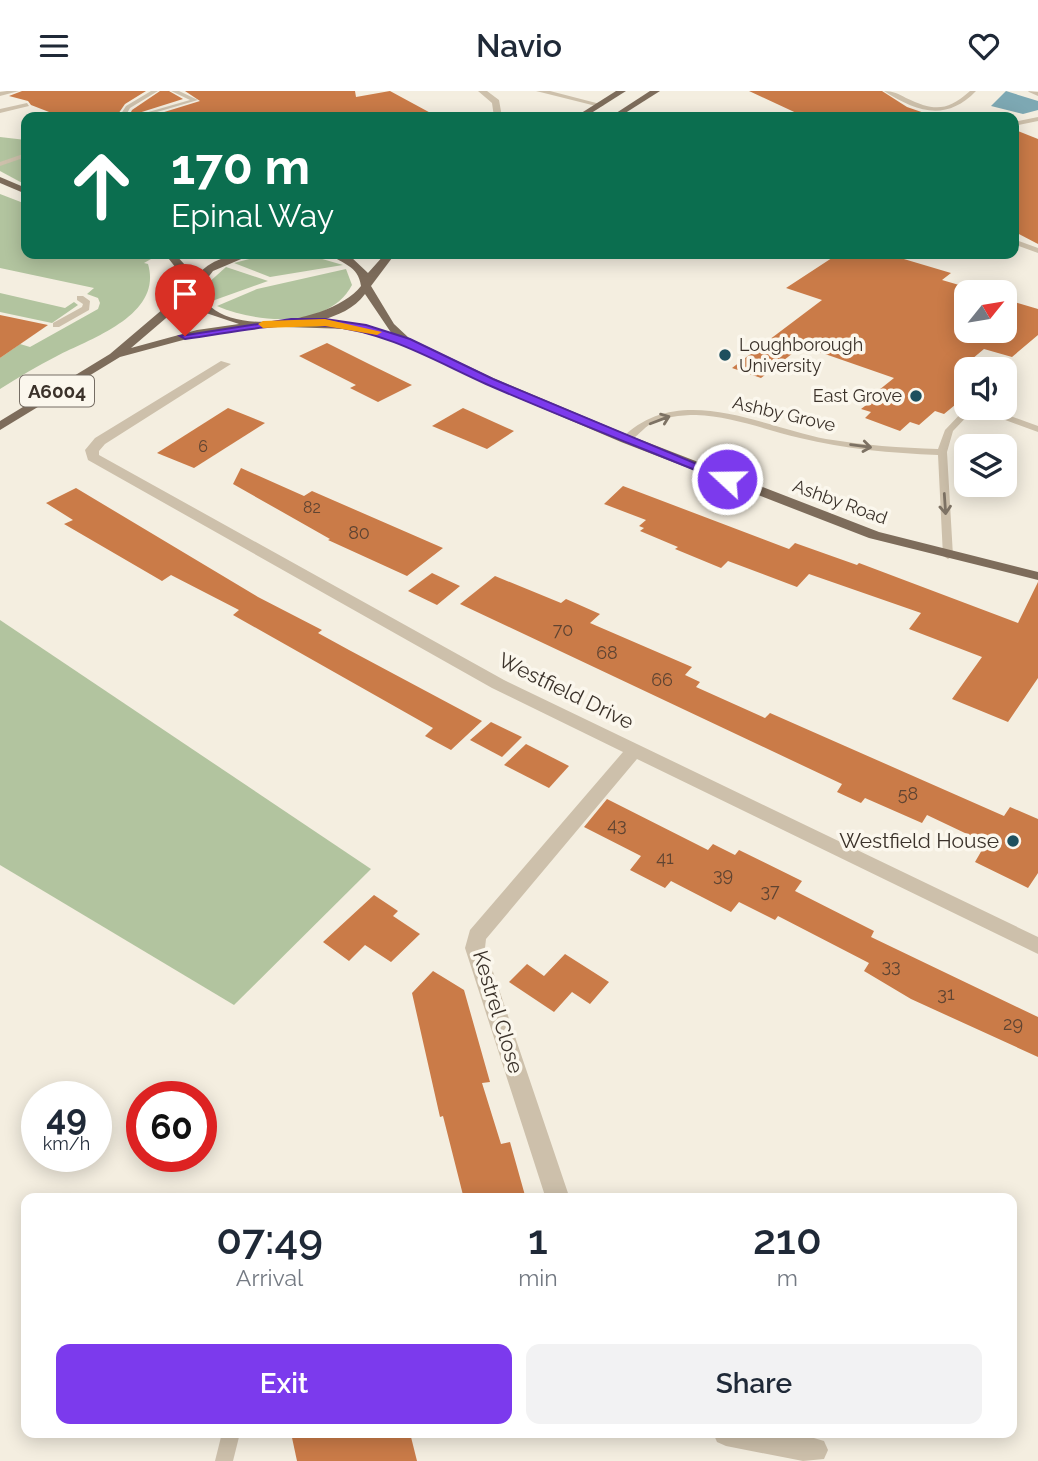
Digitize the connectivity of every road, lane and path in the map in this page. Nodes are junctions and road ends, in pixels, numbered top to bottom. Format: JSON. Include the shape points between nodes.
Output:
{"nodes":[{"id":1,"x":16,"y":91,"type":"edge"},
{"id":2,"x":155,"y":91,"type":"edge"},
{"id":3,"x":174,"y":91,"type":"edge"},
{"id":4,"x":482,"y":91,"type":"edge"},
{"id":5,"x":540,"y":91,"type":"edge"},
{"id":6,"x":622,"y":91,"type":"edge"},
{"id":7,"x":656,"y":91,"type":"edge"},
{"id":8,"x":887,"y":91,"type":"edge"},
{"id":9,"x":973,"y":91,"type":"edge"},
{"id":10,"x":1031,"y":91,"type":"edge"},
{"id":11,"x":0,"y":94,"type":"edge"},
{"id":12,"x":1038,"y":94,"type":"edge"},
{"id":13,"x":27,"y":105,"type":"dead end"},
{"id":14,"x":600,"y":105,"type":"junction"},
{"id":15,"x":625,"y":110,"type":"junction"},
{"id":16,"x":0,"y":111,"type":"edge"},
{"id":17,"x":125,"y":112,"type":"edge"},
{"id":18,"x":160,"y":112,"type":"edge"},
{"id":19,"x":497,"y":112,"type":"edge"},
{"id":20,"x":588,"y":112,"type":"edge"},
{"id":21,"x":622,"y":112,"type":"edge"},
{"id":22,"x":1038,"y":119,"type":"edge"},
{"id":23,"x":1019,"y":123,"type":"edge"},
{"id":24,"x":21,"y":157,"type":"edge"},
{"id":25,"x":0,"y":165,"type":"edge"},
{"id":26,"x":0,"y":180,"type":"edge"},
{"id":27,"x":21,"y":189,"type":"edge"},
{"id":28,"x":1019,"y":243,"type":"edge"},
{"id":29,"x":1038,"y":251,"type":"edge"},
{"id":30,"x":174,"y":259,"type":"edge"},
{"id":31,"x":235,"y":259,"type":"edge"},
{"id":32,"x":344,"y":259,"type":"edge"},
{"id":33,"x":386,"y":259,"type":"edge"},
{"id":34,"x":366,"y":284,"type":"junction"},
{"id":35,"x":195,"y":286,"type":"junction"},
{"id":36,"x":80,"y":298,"type":"dead end"},
{"id":37,"x":291,"y":322,"type":"junction"},
{"id":38,"x":272,"y":323,"type":"junction"},
{"id":39,"x":56,"y":325,"type":"dead end"},
{"id":40,"x":406,"y":341,"type":"junction"},
{"id":41,"x":114,"y":356,"type":"junction"},
{"id":42,"x":225,"y":364,"type":"dead end"},
{"id":43,"x":184,"y":372,"type":"dead end"},
{"id":44,"x":201,"y":378,"type":"junction"},
{"id":45,"x":958,"y":420,"type":"edge"},
{"id":46,"x":1014,"y":420,"type":"edge"},
{"id":47,"x":0,"y":426,"type":"edge"},
{"id":48,"x":1038,"y":429,"type":"edge"},
{"id":49,"x":626,"y":439,"type":"junction"},
{"id":50,"x":942,"y":452,"type":"junction"},
{"id":51,"x":948,"y":556,"type":"junction"},
{"id":52,"x":1038,"y":576,"type":"edge"},
{"id":53,"x":634,"y":750,"type":"junction"},
{"id":54,"x":1038,"y":946,"type":"edge"},
{"id":55,"x":556,"y":1193,"type":"edge"},
{"id":56,"x":230,"y":1438,"type":"edge"},
{"id":57,"x":766,"y":1438,"type":"edge"},
{"id":58,"x":816,"y":1450,"type":"dead end"},
{"id":59,"x":224,"y":1461,"type":"edge"}],
"edges":[{"from":1,"to":11,"type":"lane"},
{"from":2,"to":17,"type":"lane"},
{"from":3,"to":18,"type":"lane","via":[[195,100]]},
{"from":4,"to":19,"type":"street","via":[[496,102]]},
{"from":5,"to":14,"type":"street"},
{"from":6,"to":14,"type":"main road"},
{"from":7,"to":15,"type":"main road"},
{"from":8,"to":9,"type":"lane","via":[[935,112],[958,106]]},
{"from":10,"to":12,"type":"lane"},
{"from":13,"to":16,"type":"lane"},
{"from":14,"to":15,"type":"main road"},
{"from":14,"to":20,"type":"main road"},
{"from":15,"to":21,"type":"main road"},
{"from":22,"to":23,"type":"lane"},
{"from":24,"to":25,"type":"lane"},
{"from":26,"to":27,"type":"main road"},
{"from":28,"to":29,"type":"lane"},
{"from":30,"to":35,"type":"main road"},
{"from":31,"to":35,"type":"main road","via":[[213,267]]},
{"from":32,"to":34,"type":"main road","name":"Ashby Road","via":[[364,273]]},
{"from":33,"to":34,"type":"main road"},
{"from":34,"to":37,"type":"main road","via":[[344,307]]},
{"from":34,"to":40,"type":"main road","name":"Ashby Road","via":[[390,326]]},
{"from":35,"to":38,"type":"main road","via":[[211,312],[238,321]]},
{"from":35,"to":41,"type":"main road","number":"A6004"},
{"from":36,"to":39,"type":"lane","via":[[86,308]]},
{"from":37,"to":38,"type":"main road"},
{"from":37,"to":40,"type":"main road","name":"Ashby Road","via":[[348,325]]},
{"from":38,"to":41,"type":"main road","number":"A6004","via":[[197,333]]},
{"from":40,"to":49,"type":"main road","name":"Ashby Road"},
{"from":41,"to":47,"type":"main road","number":"A6004"},
{"from":42,"to":44,"type":"street"},
{"from":43,"to":44,"type":"street"},
{"from":44,"to":53,"type":"street","name":"Westfield Drive","via":[[100,441],[92,450],[93,457],[498,684]]},
{"from":45,"to":50,"type":"lane","via":[[948,429]]},
{"from":46,"to":48,"type":"lane"},
{"from":49,"to":50,"type":"lane","name":"Ashby Grove","one_way":true,"via":[[664,417],[699,412],[822,441]]},
{"from":49,"to":51,"type":"main road","name":"Ashby Road","via":[[874,535]]},
{"from":50,"to":51,"type":"lane","one_way":true},
{"from":51,"to":52,"type":"main road","name":"Ashby Road"},
{"from":53,"to":54,"type":"street","name":"Westfield Drive"},
{"from":53,"to":55,"type":"street","name":"Kestrel Close","via":[[477,936],[475,948]]},
{"from":56,"to":59,"type":"lane"},
{"from":57,"to":58,"type":"street"}]}
